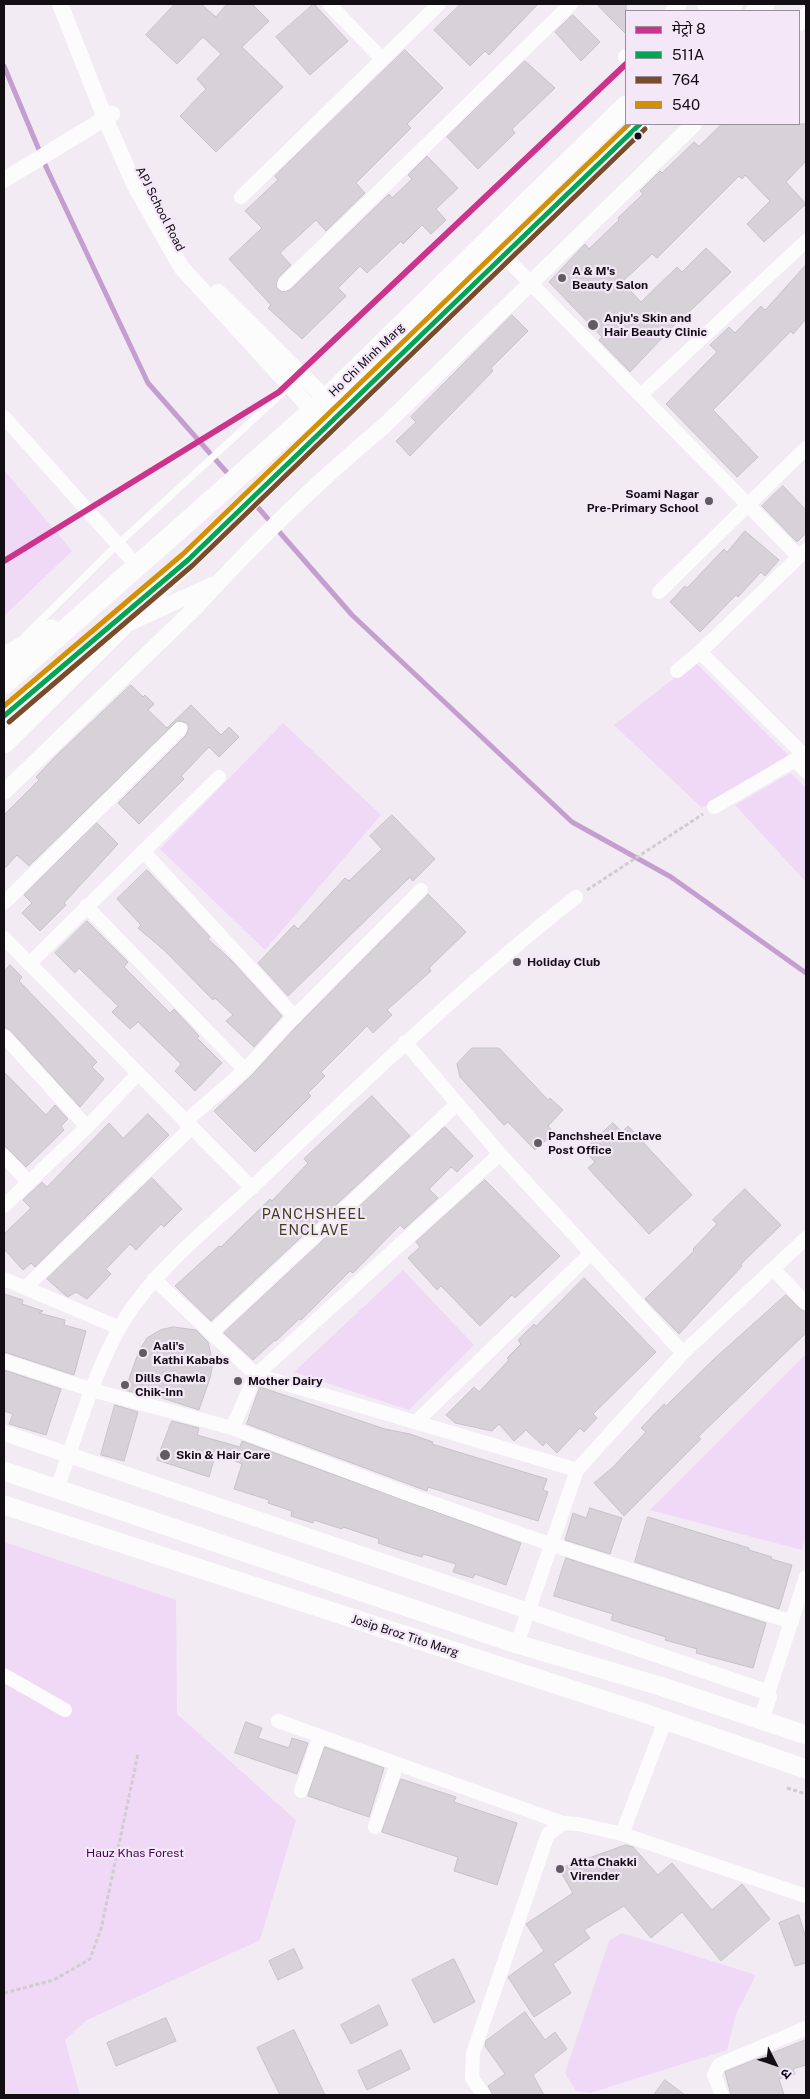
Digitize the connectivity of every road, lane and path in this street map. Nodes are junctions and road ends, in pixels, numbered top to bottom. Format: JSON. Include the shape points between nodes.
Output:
{"nodes":[{"id":1,"x":60,"y":4,"type":"edge"},
{"id":2,"x":70,"y":4,"type":"edge"},
{"id":3,"x":328,"y":4,"type":"edge"},
{"id":4,"x":439,"y":4,"type":"edge"},
{"id":5,"x":571,"y":4,"type":"edge"},
{"id":6,"x":382,"y":59,"type":"junction"},
{"id":7,"x":625,"y":107,"type":"edge"},
{"id":8,"x":108,"y":116,"type":"junction"},
{"id":9,"x":639,"y":125,"type":"edge"},
{"id":10,"x":693,"y":125,"type":"edge"},
{"id":11,"x":4,"y":180,"type":"edge"},
{"id":12,"x":241,"y":197,"type":"dead end"},
{"id":13,"x":806,"y":241,"type":"edge"},
{"id":14,"x":504,"y":256,"type":"junction"},
{"id":15,"x":531,"y":282,"type":"junction"},
{"id":16,"x":284,"y":284,"type":"dead end"},
{"id":17,"x":296,"y":382,"type":"junction"},
{"id":18,"x":640,"y":395,"type":"junction"},
{"id":19,"x":320,"y":405,"type":"junction"},
{"id":20,"x":4,"y":417,"type":"edge"},
{"id":21,"x":806,"y":448,"type":"edge"},
{"id":22,"x":748,"y":505,"type":"junction"},
{"id":23,"x":118,"y":544,"type":"junction"},
{"id":24,"x":803,"y":554,"type":"edge"},
{"id":25,"x":188,"y":560,"type":"junction"},
{"id":26,"x":138,"y":567,"type":"junction"},
{"id":27,"x":218,"y":582,"type":"junction"},
{"id":28,"x":659,"y":592,"type":"dead end"},
{"id":29,"x":98,"y":603,"type":"junction"},
{"id":30,"x":125,"y":624,"type":"junction"},
{"id":31,"x":700,"y":652,"type":"junction"},
{"id":32,"x":4,"y":657,"type":"edge"},
{"id":33,"x":677,"y":670,"type":"dead end"},
{"id":34,"x":4,"y":684,"type":"edge"},
{"id":35,"x":4,"y":716,"type":"edge"},
{"id":36,"x":180,"y":729,"type":"dead end"},
{"id":37,"x":4,"y":743,"type":"edge"},
{"id":38,"x":801,"y":754,"type":"edge"},
{"id":39,"x":806,"y":771,"type":"edge"},
{"id":40,"x":219,"y":777,"type":"dead end"},
{"id":41,"x":4,"y":792,"type":"edge"},
{"id":42,"x":714,"y":807,"type":"joint"},
{"id":43,"x":143,"y":851,"type":"junction"},
{"id":44,"x":421,"y":890,"type":"dead end"},
{"id":45,"x":576,"y":897,"type":"joint"},
{"id":46,"x":4,"y":903,"type":"edge"},
{"id":47,"x":86,"y":906,"type":"junction"},
{"id":48,"x":4,"y":938,"type":"edge"},
{"id":49,"x":29,"y":964,"type":"junction"},
{"id":50,"x":295,"y":1016,"type":"junction"},
{"id":51,"x":4,"y":1036,"type":"edge"},
{"id":52,"x":405,"y":1042,"type":"junction"},
{"id":53,"x":245,"y":1070,"type":"junction"},
{"id":54,"x":138,"y":1074,"type":"junction"},
{"id":55,"x":456,"y":1105,"type":"junction"},
{"id":56,"x":188,"y":1125,"type":"junction"},
{"id":57,"x":87,"y":1126,"type":"junction"},
{"id":58,"x":500,"y":1154,"type":"junction"},
{"id":59,"x":4,"y":1156,"type":"edge"},
{"id":60,"x":28,"y":1182,"type":"junction"},
{"id":61,"x":252,"y":1188,"type":"junction"},
{"id":62,"x":4,"y":1206,"type":"edge"},
{"id":63,"x":806,"y":1238,"type":"edge"},
{"id":64,"x":591,"y":1253,"type":"junction"},
{"id":65,"x":773,"y":1269,"type":"junction"},
{"id":66,"x":4,"y":1279,"type":"edge"},
{"id":67,"x":154,"y":1279,"type":"junction"},
{"id":68,"x":25,"y":1288,"type":"junction"},
{"id":69,"x":806,"y":1303,"type":"edge"},
{"id":70,"x":120,"y":1328,"type":"junction"},
{"id":71,"x":210,"y":1333,"type":"junction"},
{"id":72,"x":683,"y":1353,"type":"junction"},
{"id":73,"x":4,"y":1361,"type":"edge"},
{"id":74,"x":256,"y":1375,"type":"junction"},
{"id":75,"x":92,"y":1390,"type":"junction"},
{"id":76,"x":416,"y":1422,"type":"junction"},
{"id":77,"x":232,"y":1428,"type":"junction"},
{"id":78,"x":4,"y":1433,"type":"edge"},
{"id":79,"x":69,"y":1456,"type":"junction"},
{"id":80,"x":577,"y":1470,"type":"junction"},
{"id":81,"x":4,"y":1471,"type":"edge"},
{"id":82,"x":57,"y":1489,"type":"junction"},
{"id":83,"x":4,"y":1505,"type":"edge"},
{"id":84,"x":550,"y":1544,"type":"junction"},
{"id":85,"x":806,"y":1577,"type":"edge"},
{"id":86,"x":529,"y":1612,"type":"junction"},
{"id":87,"x":792,"y":1622,"type":"junction"},
{"id":88,"x":517,"y":1644,"type":"junction"},
{"id":89,"x":4,"y":1675,"type":"edge"},
{"id":90,"x":768,"y":1693,"type":"junction"},
{"id":91,"x":65,"y":1710,"type":"dead end"},
{"id":92,"x":761,"y":1719,"type":"junction"},
{"id":93,"x":278,"y":1721,"type":"dead end"},
{"id":94,"x":665,"y":1721,"type":"junction"},
{"id":95,"x":806,"y":1735,"type":"edge"},
{"id":96,"x":320,"y":1736,"type":"junction"},
{"id":97,"x":138,"y":1754,"type":"dead end"},
{"id":98,"x":398,"y":1764,"type":"junction"},
{"id":99,"x":806,"y":1770,"type":"edge"},
{"id":100,"x":786,"y":1788,"type":"dead end"},
{"id":101,"x":301,"y":1791,"type":"dead end"},
{"id":102,"x":806,"y":1794,"type":"edge"},
{"id":103,"x":563,"y":1823,"type":"junction"},
{"id":104,"x":375,"y":1827,"type":"dead end"},
{"id":105,"x":622,"y":1834,"type":"junction"},
{"id":106,"x":806,"y":1896,"type":"edge"},
{"id":107,"x":4,"y":1993,"type":"edge"},
{"id":108,"x":806,"y":2028,"type":"edge"},
{"id":109,"x":484,"y":2095,"type":"edge"},
{"id":110,"x":722,"y":2095,"type":"edge"}],
"edges":[{"from":1,"to":8,"type":"street"},
{"from":2,"to":8,"type":"street"},
{"from":3,"to":6,"type":"street"},
{"from":4,"to":6,"type":"street"},
{"from":5,"to":16,"type":"street"},
{"from":6,"to":12,"type":"street"},
{"from":7,"to":19,"type":"main road","name":"Ho Chi Minh Marg"},
{"from":8,"to":11,"type":"street"},
{"from":8,"to":17,"type":"street","via":[[134,184],[181,267]]},
{"from":9,"to":14,"type":"main road","name":"Ho Chi Minh Marg"},
{"from":10,"to":15,"type":"street"},
{"from":13,"to":18,"type":"street"},
{"from":14,"to":15,"type":"street"},
{"from":14,"to":25,"type":"main road","name":"Ho Chi Minh Marg"},
{"from":15,"to":18,"type":"street"},
{"from":15,"to":27,"type":"street"},
{"from":17,"to":19,"type":"street"},
{"from":17,"to":23,"type":"lane"},
{"from":18,"to":22,"type":"street"},
{"from":19,"to":26,"type":"main road","name":"Ho Chi Minh Marg"},
{"from":20,"to":23,"type":"street"},
{"from":21,"to":22,"type":"street"},
{"from":22,"to":24,"type":"street"},
{"from":22,"to":28,"type":"street"},
{"from":23,"to":26,"type":"street"},
{"from":23,"to":32,"type":"lane"},
{"from":24,"to":31,"type":"street"},
{"from":25,"to":30,"type":"main road"},
{"from":25,"to":35,"type":"main road"},
{"from":26,"to":29,"type":"main road","name":"Ho Chi Minh Marg"},
{"from":27,"to":30,"type":"street"},
{"from":27,"to":41,"type":"street"},
{"from":29,"to":32,"type":"main road"},
{"from":29,"to":34,"type":"main road"},
{"from":30,"to":37,"type":"main road"},
{"from":31,"to":33,"type":"street"},
{"from":31,"to":38,"type":"street"},
{"from":36,"to":46,"type":"street"},
{"from":38,"to":39,"type":"street"},
{"from":38,"to":42,"type":"street"},
{"from":40,"to":43,"type":"street"},
{"from":42,"to":45,"type":"path"},
{"from":43,"to":47,"type":"street"},
{"from":43,"to":50,"type":"street"},
{"from":44,"to":50,"type":"street"},
{"from":45,"to":52,"type":"street"},
{"from":47,"to":49,"type":"street"},
{"from":47,"to":53,"type":"street"},
{"from":48,"to":49,"type":"street"},
{"from":49,"to":54,"type":"street"},
{"from":50,"to":53,"type":"street"},
{"from":51,"to":57,"type":"street"},
{"from":52,"to":55,"type":"street"},
{"from":52,"to":61,"type":"street"},
{"from":53,"to":56,"type":"street"},
{"from":54,"to":56,"type":"street"},
{"from":54,"to":57,"type":"street"},
{"from":55,"to":58,"type":"street"},
{"from":55,"to":71,"type":"street"},
{"from":56,"to":61,"type":"street"},
{"from":56,"to":68,"type":"street"},
{"from":57,"to":60,"type":"street"},
{"from":58,"to":64,"type":"street"},
{"from":58,"to":74,"type":"street"},
{"from":59,"to":60,"type":"street"},
{"from":60,"to":62,"type":"street"},
{"from":61,"to":67,"type":"street"},
{"from":63,"to":65,"type":"street"},
{"from":64,"to":72,"type":"street"},
{"from":64,"to":76,"type":"street"},
{"from":65,"to":69,"type":"street"},
{"from":65,"to":72,"type":"street"},
{"from":66,"to":68,"type":"street"},
{"from":67,"to":70,"type":"street"},
{"from":67,"to":71,"type":"street"},
{"from":68,"to":70,"type":"street"},
{"from":70,"to":75,"type":"street"},
{"from":71,"to":74,"type":"street"},
{"from":72,"to":80,"type":"street"},
{"from":73,"to":75,"type":"street"},
{"from":74,"to":76,"type":"street"},
{"from":74,"to":77,"type":"street"},
{"from":75,"to":77,"type":"street"},
{"from":75,"to":79,"type":"street"},
{"from":76,"to":80,"type":"street"},
{"from":77,"to":84,"type":"street"},
{"from":78,"to":79,"type":"street"},
{"from":79,"to":82,"type":"street"},
{"from":79,"to":86,"type":"street"},
{"from":80,"to":84,"type":"street"},
{"from":81,"to":82,"type":"main road"},
{"from":82,"to":88,"type":"main road"},
{"from":83,"to":94,"type":"main road","name":"Josip Broz Tito Marg"},
{"from":84,"to":86,"type":"street"},
{"from":84,"to":87,"type":"street"},
{"from":85,"to":87,"type":"street"},
{"from":86,"to":88,"type":"street"},
{"from":86,"to":90,"type":"street"},
{"from":87,"to":90,"type":"street"},
{"from":88,"to":92,"type":"main road"},
{"from":89,"to":91,"type":"street"},
{"from":90,"to":92,"type":"street"},
{"from":92,"to":95,"type":"main road"},
{"from":93,"to":96,"type":"street"},
{"from":94,"to":99,"type":"main road","name":"Josip Broz Tito Marg"},
{"from":94,"to":105,"type":"street"},
{"from":96,"to":98,"type":"street"},
{"from":96,"to":101,"type":"street"},
{"from":97,"to":107,"type":"path","via":[[102,1929],[90,1960],[54,1980]]},
{"from":98,"to":103,"type":"street"},
{"from":98,"to":104,"type":"street"},
{"from":100,"to":102,"type":"path"},
{"from":103,"to":105,"type":"street"},
{"from":103,"to":109,"type":"street","via":[[548,1834],[473,2053],[472,2078]]},
{"from":105,"to":106,"type":"street"},
{"from":108,"to":110,"type":"street","via":[[719,2065],[714,2075]]}]}
